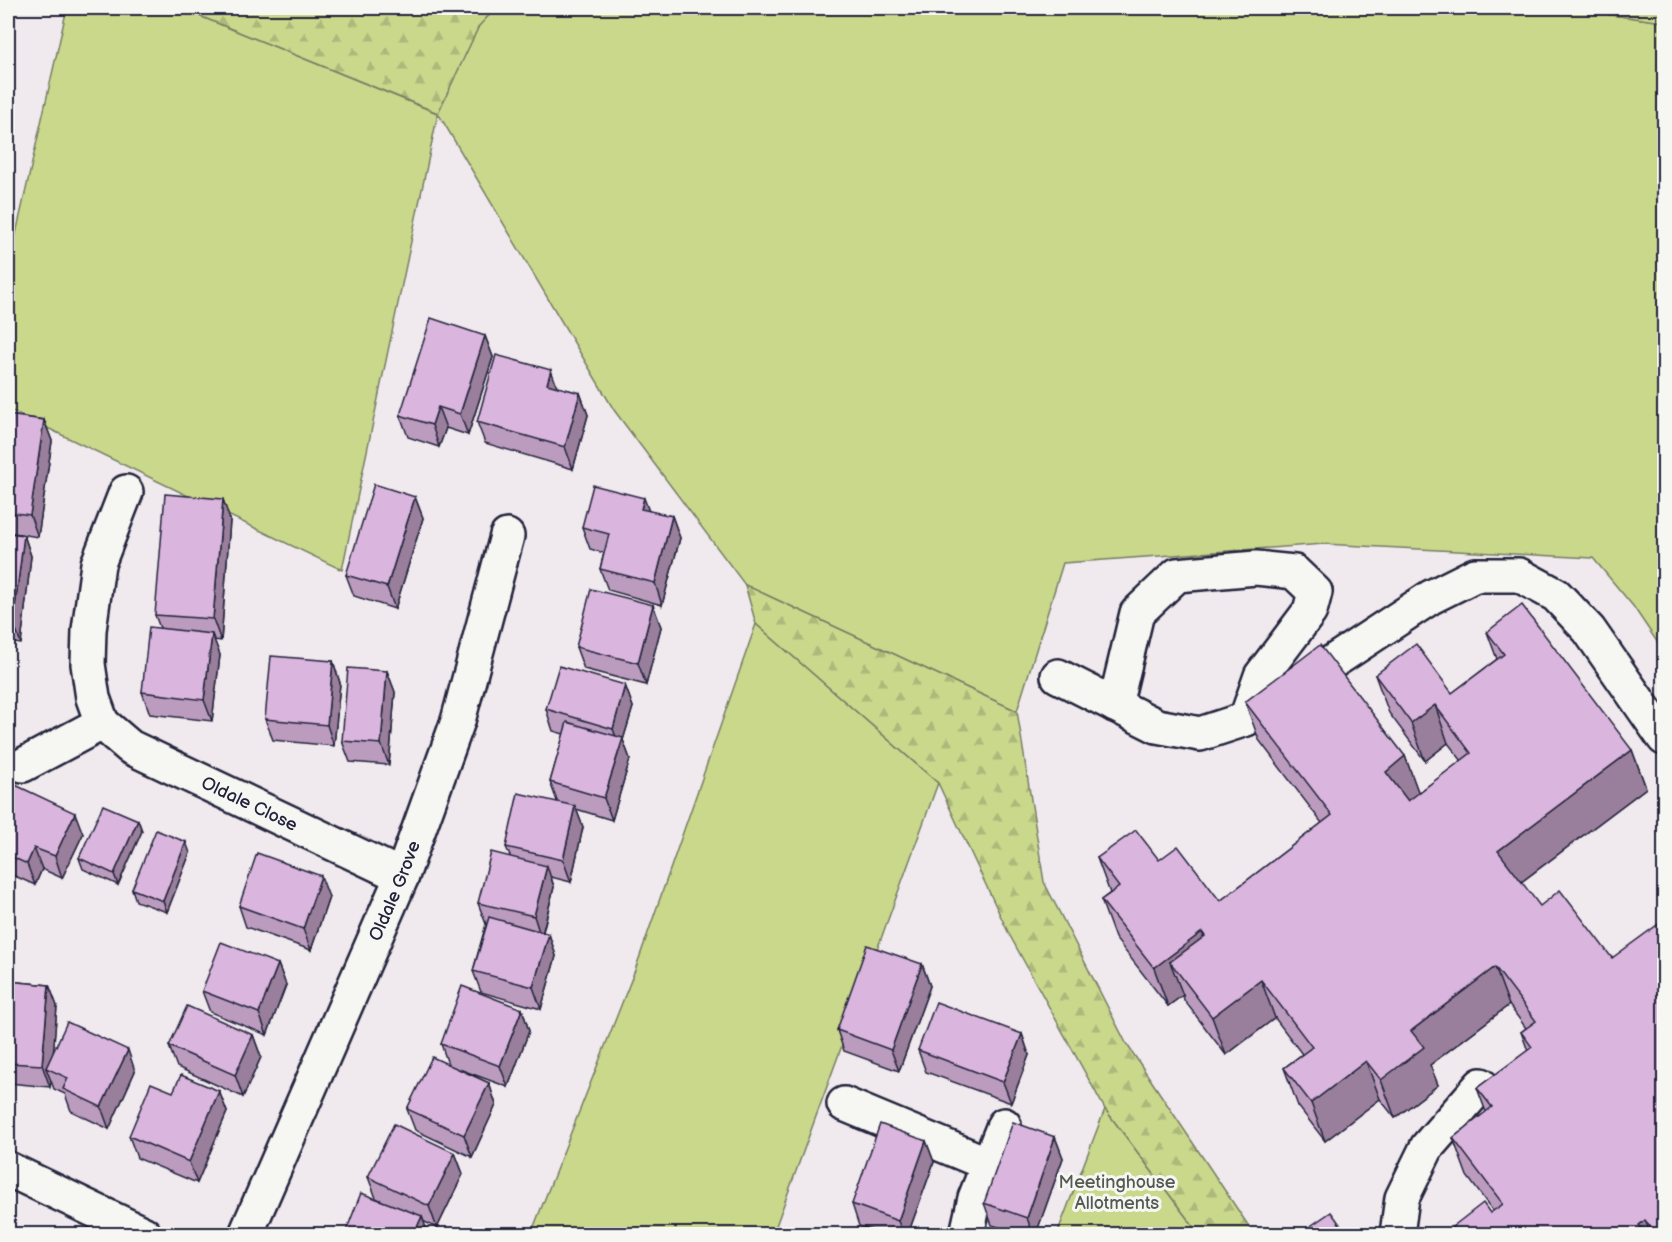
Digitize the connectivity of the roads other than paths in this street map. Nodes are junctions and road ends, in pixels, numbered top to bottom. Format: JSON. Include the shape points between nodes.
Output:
{"nodes":[{"id":1,"x":126,"y":492,"type":"dead end"},
{"id":2,"x":507,"y":536,"type":"dead end"},
{"id":3,"x":1058,"y":676,"type":"dead end"},
{"id":4,"x":1115,"y":705,"type":"junction"},
{"id":5,"x":1246,"y":718,"type":"junction"},
{"id":6,"x":102,"y":723,"type":"junction"},
{"id":7,"x":1665,"y":738,"type":"edge"},
{"id":8,"x":22,"y":765,"type":"dead end"},
{"id":9,"x":402,"y":876,"type":"junction"},
{"id":10,"x":1481,"y":1085,"type":"edge"},
{"id":11,"x":844,"y":1104,"type":"dead end"},
{"id":12,"x":1005,"y":1125,"type":"dead end"},
{"id":13,"x":988,"y":1164,"type":"junction"},
{"id":14,"x":8,"y":1169,"type":"edge"},
{"id":15,"x":144,"y":1234,"type":"edge"},
{"id":16,"x":246,"y":1234,"type":"edge"},
{"id":17,"x":967,"y":1234,"type":"edge"},
{"id":18,"x":1397,"y":1234,"type":"edge"}],
"edges":[{"from":1,"to":6,"type":"street","via":[[98,564],[89,630],[88,664]]},
{"from":2,"to":9,"type":"street","name":"Oldale Grove","via":[[458,721]]},
{"from":3,"to":4,"type":"street"},
{"from":4,"to":5,"type":"street","via":[[1157,726],[1200,734]]},
{"from":4,"to":5,"type":"street","via":[[1137,613],[1178,575],[1256,568],[1294,572],[1315,592],[1310,611],[1262,676]]},
{"from":5,"to":7,"type":"street","via":[[1431,597],[1475,575],[1519,575],[1556,595],[1589,630]]},
{"from":6,"to":8,"type":"street"},
{"from":6,"to":9,"type":"street","name":"Oldale Close","via":[[130,747]]},
{"from":9,"to":16,"type":"street","name":"Oldale Grove"},
{"from":10,"to":18,"type":"street","via":[[1427,1147],[1402,1198]]},
{"from":11,"to":13,"type":"street"},
{"from":12,"to":13,"type":"street"},
{"from":13,"to":17,"type":"street"},
{"from":14,"to":15,"type":"street"}]}
